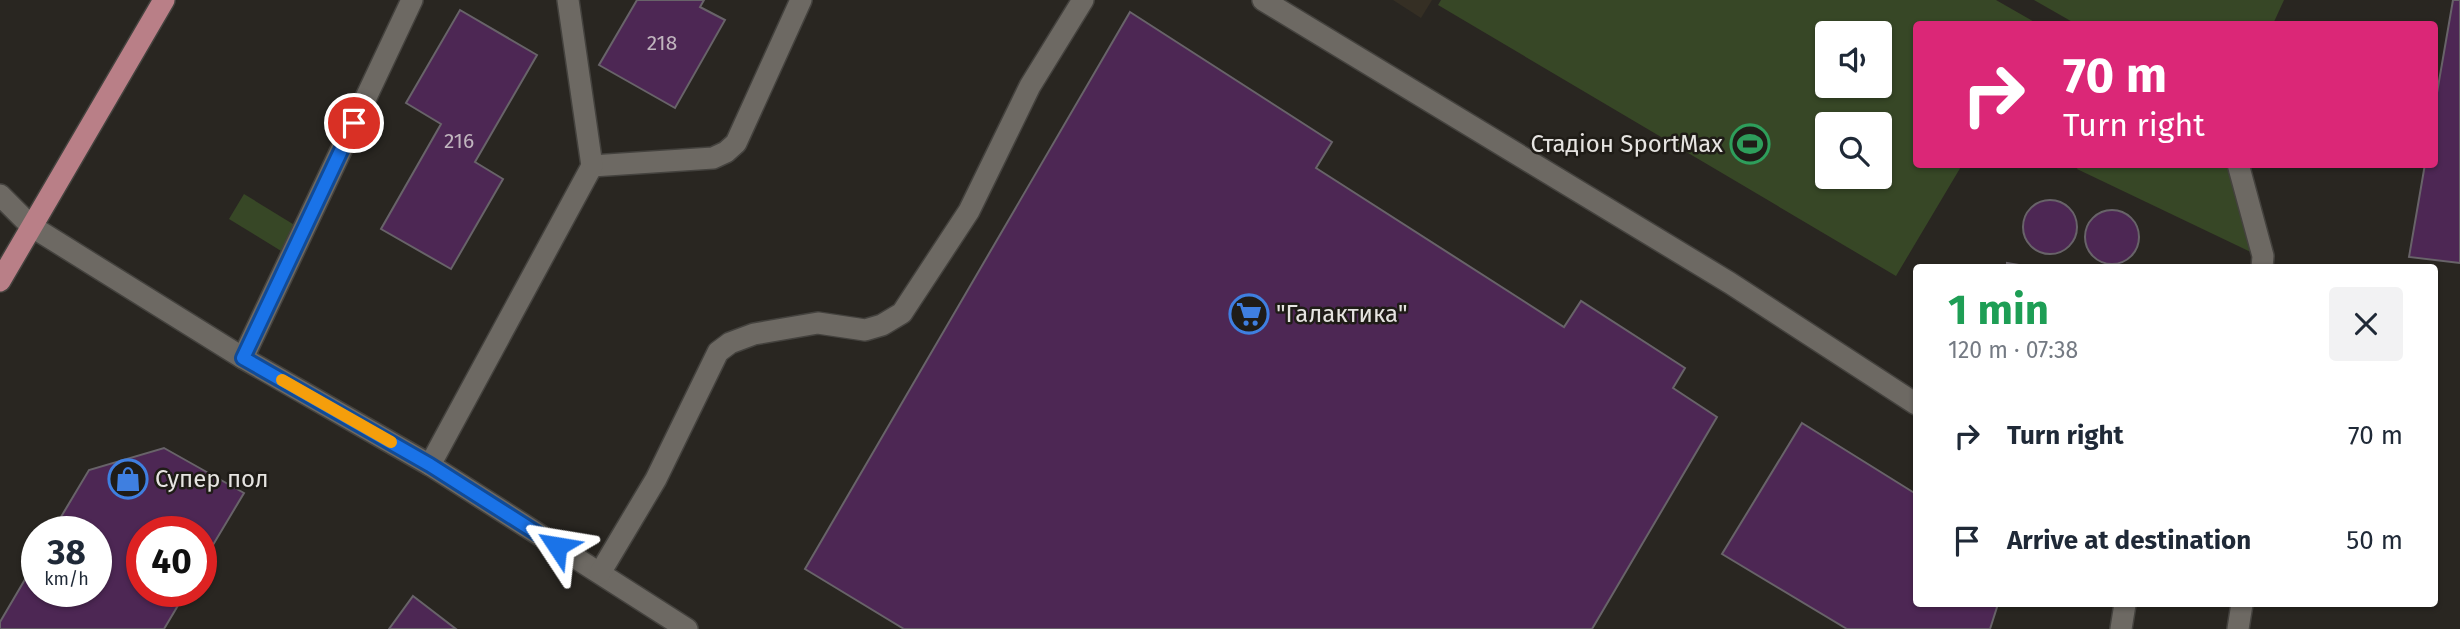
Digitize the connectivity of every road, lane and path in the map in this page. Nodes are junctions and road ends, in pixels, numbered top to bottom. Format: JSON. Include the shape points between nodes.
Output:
{"nodes":[{"id":1,"x":164,"y":0,"type":"edge"},
{"id":2,"x":412,"y":0,"type":"edge"},
{"id":3,"x":568,"y":0,"type":"edge"},
{"id":4,"x":801,"y":0,"type":"edge"},
{"id":5,"x":1083,"y":0,"type":"edge"},
{"id":6,"x":1263,"y":0,"type":"edge"},
{"id":7,"x":592,"y":166,"type":"junction"},
{"id":8,"x":2239,"y":168,"type":"edge"},
{"id":9,"x":0,"y":195,"type":"edge"},
{"id":10,"x":31,"y":226,"type":"junction"},
{"id":11,"x":2262,"y":264,"type":"edge"},
{"id":12,"x":0,"y":281,"type":"edge"},
{"id":13,"x":243,"y":358,"type":"junction"},
{"id":14,"x":1913,"y":402,"type":"edge"},
{"id":15,"x":430,"y":465,"type":"junction"},
{"id":16,"x":600,"y":573,"type":"junction"},
{"id":17,"x":2125,"y":607,"type":"edge"},
{"id":18,"x":2242,"y":607,"type":"edge"},
{"id":19,"x":687,"y":629,"type":"edge"},
{"id":20,"x":2121,"y":629,"type":"edge"},
{"id":21,"x":2238,"y":629,"type":"edge"}],
"edges":[{"from":1,"to":10,"type":"main road"},
{"from":2,"to":13,"type":"street"},
{"from":3,"to":7,"type":"street"},
{"from":4,"to":7,"type":"street","via":[[736,143],[726,152],[713,158]]},
{"from":5,"to":16,"type":"street","via":[[1030,86],[970,211],[902,313],[865,330],[818,323],[754,334],[718,352],[656,479]]},
{"from":6,"to":14,"type":"street","via":[[1730,283]]},
{"from":7,"to":15,"type":"street"},
{"from":8,"to":11,"type":"street"},
{"from":9,"to":10,"type":"street"},
{"from":10,"to":12,"type":"main road"},
{"from":10,"to":13,"type":"street"},
{"from":13,"to":15,"type":"street"},
{"from":15,"to":16,"type":"street"},
{"from":16,"to":19,"type":"street"},
{"from":17,"to":20,"type":"street"},
{"from":18,"to":21,"type":"street"}]}
